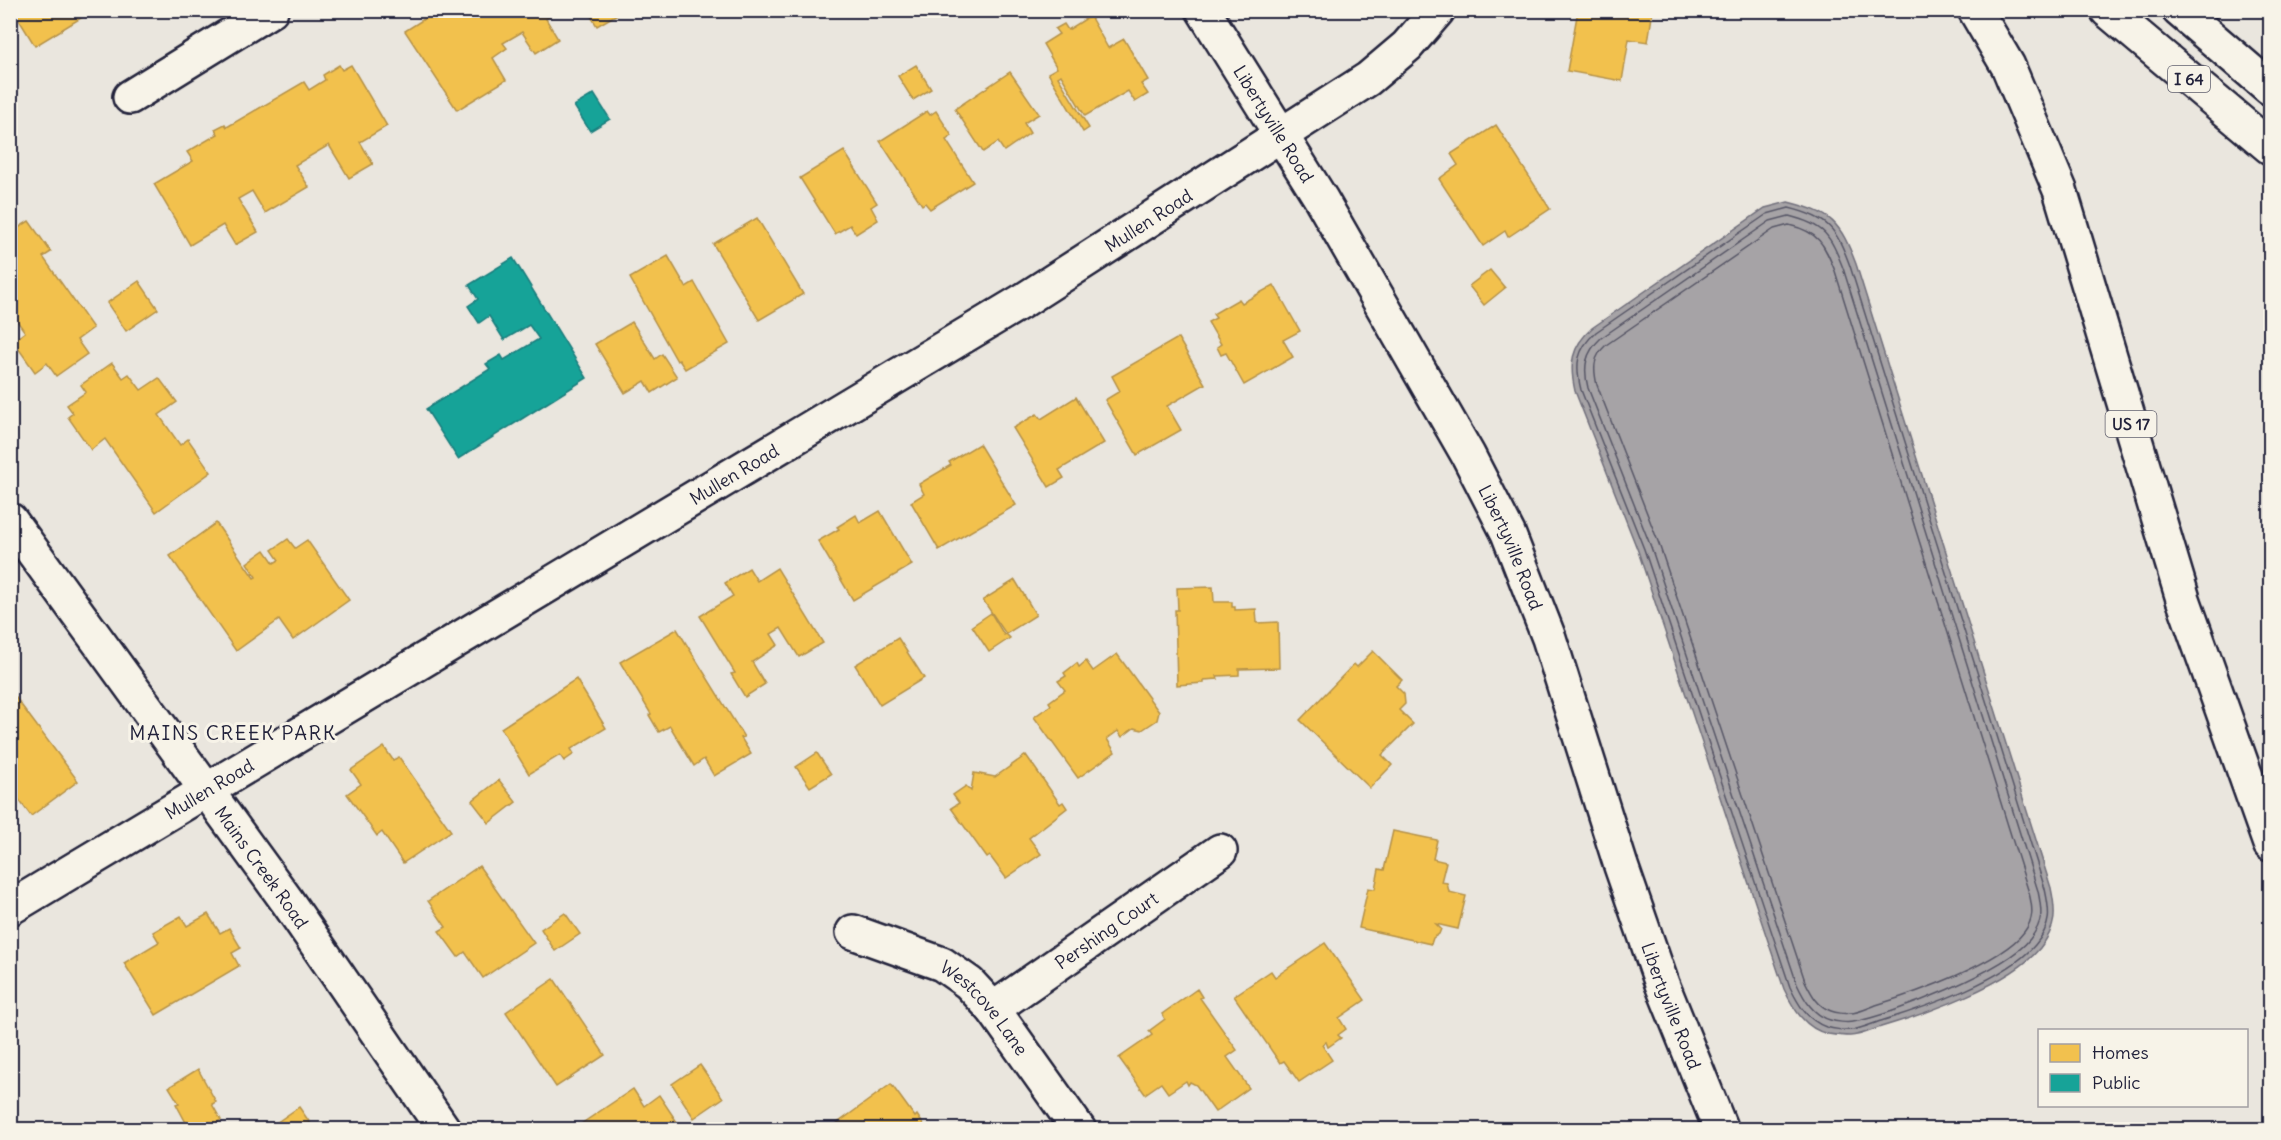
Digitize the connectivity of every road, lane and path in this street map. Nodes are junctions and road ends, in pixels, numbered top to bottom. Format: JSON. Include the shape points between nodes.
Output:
{"nodes":[{"id":1,"x":271,"y":10,"type":"edge"},
{"id":2,"x":1203,"y":10,"type":"edge"},
{"id":3,"x":1438,"y":10,"type":"edge"},
{"id":4,"x":1976,"y":10,"type":"edge"},
{"id":5,"x":2107,"y":10,"type":"edge"},
{"id":6,"x":2179,"y":10,"type":"edge"},
{"id":7,"x":2271,"y":88,"type":"edge"},
{"id":8,"x":130,"y":97,"type":"dead end"},
{"id":9,"x":1281,"y":135,"type":"junction"},
{"id":10,"x":2271,"y":147,"type":"edge"},
{"id":11,"x":10,"y":520,"type":"edge"},
{"id":12,"x":206,"y":791,"type":"junction"},
{"id":13,"x":2271,"y":844,"type":"edge"},
{"id":14,"x":1220,"y":851,"type":"dead end"},
{"id":15,"x":10,"y":908,"type":"edge"},
{"id":16,"x":853,"y":932,"type":"dead end"},
{"id":17,"x":993,"y":1009,"type":"junction"},
{"id":18,"x":444,"y":1130,"type":"edge"},
{"id":19,"x":1079,"y":1130,"type":"edge"},
{"id":20,"x":1721,"y":1130,"type":"edge"}],
"edges":[{"from":1,"to":8,"type":"main road"},
{"from":2,"to":9,"type":"main road","name":"Libertyville Road"},
{"from":3,"to":9,"type":"main road","name":"Mullen Road","via":[[1407,46],[1368,79]]},
{"from":4,"to":13,"type":"main road","number":"US 17","via":[[2008,66],[2060,190],[2183,598]]},
{"from":5,"to":10,"type":"main road","number":"I 64"},
{"from":6,"to":7,"type":"main road"},
{"from":9,"to":12,"type":"main road","name":"Mullen Road","via":[[1024,300]]},
{"from":9,"to":20,"type":"main road","name":"Libertyville Road","via":[[1468,455],[1508,533],[1549,638],[1662,984]]},
{"from":11,"to":12,"type":"main road","name":"Mains Creek Road"},
{"from":12,"to":15,"type":"main road","name":"Mullen Road"},
{"from":12,"to":18,"type":"main road","name":"Mains Creek Road","via":[[287,901]]},
{"from":14,"to":17,"type":"main road","name":"Pershing Court"},
{"from":16,"to":17,"type":"main road","name":"Westcove Lane","via":[[942,964],[969,982]]},
{"from":17,"to":19,"type":"main road","name":"Westcove Lane"}]}
